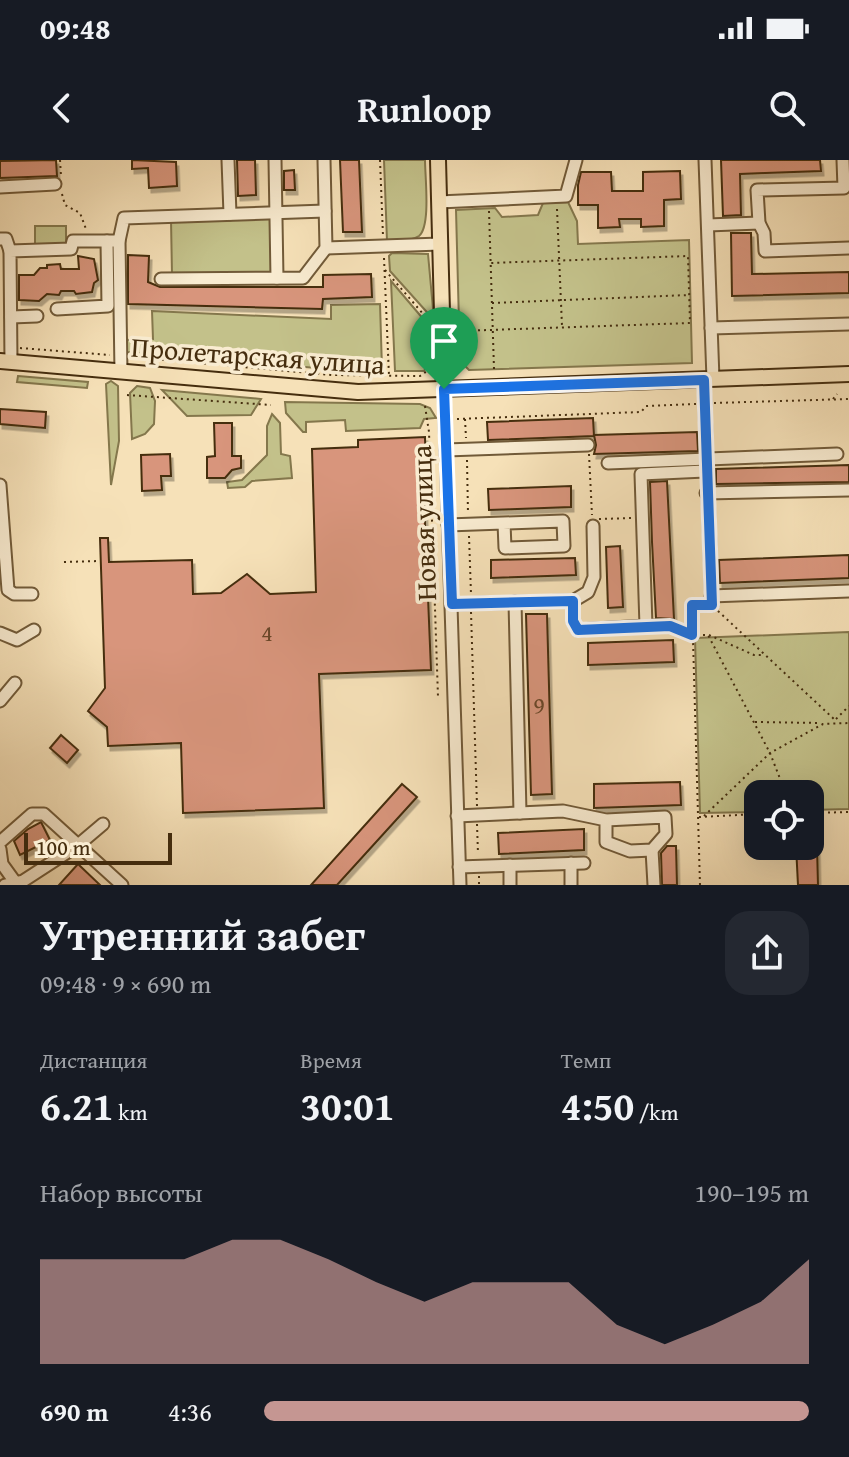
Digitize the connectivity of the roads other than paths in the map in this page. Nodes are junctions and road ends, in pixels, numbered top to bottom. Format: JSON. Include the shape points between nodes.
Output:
{"nodes":[{"id":1,"x":228,"y":160,"type":"edge"},
{"id":2,"x":275,"y":160,"type":"edge"},
{"id":3,"x":324,"y":160,"type":"edge"},
{"id":4,"x":438,"y":160,"type":"edge"},
{"id":5,"x":576,"y":160,"type":"edge"},
{"id":6,"x":705,"y":160,"type":"edge"},
{"id":7,"x":843,"y":160,"type":"edge"},
{"id":8,"x":59,"y":184,"type":"road end"},
{"id":9,"x":0,"y":187,"type":"edge"},
{"id":10,"x":439,"y":202,"type":"junction"},
{"id":11,"x":325,"y":211,"type":"junction"},
{"id":12,"x":276,"y":213,"type":"junction"},
{"id":13,"x":230,"y":214,"type":"junction"},
{"id":14,"x":759,"y":223,"type":"junction"},
{"id":15,"x":708,"y":225,"type":"junction"},
{"id":16,"x":0,"y":239,"type":"edge"},
{"id":17,"x":113,"y":241,"type":"junction"},
{"id":18,"x":440,"y":244,"type":"junction"},
{"id":19,"x":326,"y":248,"type":"junction"},
{"id":20,"x":849,"y":248,"type":"edge"},
{"id":21,"x":10,"y":251,"type":"junction"},
{"id":22,"x":277,"y":278,"type":"junction"},
{"id":23,"x":161,"y":279,"type":"dead end"},
{"id":24,"x":57,"y":309,"type":"dead end"},
{"id":25,"x":37,"y":316,"type":"dead end"},
{"id":26,"x":11,"y":317,"type":"junction"},
{"id":27,"x":849,"y":324,"type":"edge"},
{"id":28,"x":711,"y":328,"type":"junction"},
{"id":29,"x":7,"y":357,"type":"edge"},
{"id":30,"x":121,"y":372,"type":"junction"},
{"id":31,"x":849,"y":374,"type":"edge"},
{"id":32,"x":709,"y":380,"type":"junction"},
{"id":33,"x":444,"y":389,"type":"junction"},
{"id":34,"x":588,"y":445,"type":"road end"},
{"id":35,"x":446,"y":450,"type":"junction"},
{"id":36,"x":837,"y":454,"type":"dead end"},
{"id":37,"x":608,"y":463,"type":"dead end"},
{"id":38,"x":705,"y":464,"type":"junction"},
{"id":39,"x":0,"y":485,"type":"edge"},
{"id":40,"x":849,"y":490,"type":"edge"},
{"id":41,"x":706,"y":493,"type":"junction"},
{"id":42,"x":504,"y":523,"type":"junction"},
{"id":43,"x":448,"y":525,"type":"junction"},
{"id":44,"x":593,"y":526,"type":"dead end"},
{"id":45,"x":849,"y":591,"type":"edge"},
{"id":46,"x":32,"y":594,"type":"dead end"},
{"id":47,"x":573,"y":601,"type":"junction"},
{"id":48,"x":515,"y":602,"type":"junction"},
{"id":49,"x":452,"y":604,"type":"junction"},
{"id":50,"x":646,"y":626,"type":"junction"},
{"id":51,"x":670,"y":626,"type":"road end"},
{"id":52,"x":34,"y":630,"type":"dead end"},
{"id":53,"x":0,"y":633,"type":"edge"},
{"id":54,"x":15,"y":683,"type":"dead end"},
{"id":55,"x":0,"y":701,"type":"edge"},
{"id":56,"x":520,"y":813,"type":"junction"},
{"id":57,"x":457,"y":816,"type":"junction"},
{"id":58,"x":606,"y":820,"type":"junction"},
{"id":59,"x":103,"y":824,"type":"dead end"},
{"id":60,"x":0,"y":842,"type":"edge"},
{"id":61,"x":77,"y":846,"type":"junction"},
{"id":62,"x":0,"y":849,"type":"edge"},
{"id":63,"x":652,"y":850,"type":"junction"},
{"id":64,"x":571,"y":863,"type":"junction"},
{"id":65,"x":584,"y":863,"type":"dead end"},
{"id":66,"x":510,"y":865,"type":"junction"},
{"id":67,"x":459,"y":867,"type":"junction"},
{"id":68,"x":18,"y":883,"type":"edge"},
{"id":69,"x":122,"y":885,"type":"edge"},
{"id":70,"x":460,"y":885,"type":"edge"},
{"id":71,"x":510,"y":885,"type":"edge"},
{"id":72,"x":571,"y":885,"type":"edge"},
{"id":73,"x":654,"y":885,"type":"edge"}],
"edges":[{"from":1,"to":13,"type":"street"},
{"from":2,"to":12,"type":"street"},
{"from":3,"to":11,"type":"street"},
{"from":4,"to":10,"type":"main road","name":"Новая улица"},
{"from":5,"to":10,"type":"street","via":[[566,196]]},
{"from":6,"to":15,"type":"street"},
{"from":7,"to":14,"type":"street","via":[[844,188],[757,190]]},
{"from":8,"to":9,"type":"street"},
{"from":10,"to":18,"type":"main road","name":"Новая улица"},
{"from":11,"to":12,"type":"street"},
{"from":11,"to":19,"type":"street"},
{"from":12,"to":13,"type":"street"},
{"from":12,"to":22,"type":"street"},
{"from":13,"to":17,"type":"street","via":[[124,218]]},
{"from":14,"to":15,"type":"street"},
{"from":14,"to":20,"type":"street","via":[[765,251]]},
{"from":15,"to":28,"type":"street"},
{"from":16,"to":21,"type":"street","via":[[6,239]]},
{"from":17,"to":21,"type":"street"},
{"from":17,"to":24,"type":"street","via":[[108,306]]},
{"from":17,"to":30,"type":"street"},
{"from":18,"to":19,"type":"street"},
{"from":18,"to":33,"type":"main road","name":"Новая улица"},
{"from":19,"to":22,"type":"street","via":[[303,278]]},
{"from":21,"to":26,"type":"street"},
{"from":22,"to":23,"type":"street"},
{"from":25,"to":26,"type":"street"},
{"from":26,"to":29,"type":"street"},
{"from":27,"to":28,"type":"street"},
{"from":28,"to":32,"type":"street"},
{"from":29,"to":30,"type":"main road","name":"Пролетарская улица"},
{"from":30,"to":33,"type":"main road","name":"Пролетарская улица","via":[[358,392]]},
{"from":31,"to":32,"type":"main road","name":"Пролетарская улица"},
{"from":32,"to":33,"type":"main road","name":"Пролетарская улица"},
{"from":32,"to":38,"type":"street"},
{"from":33,"to":35,"type":"street","name":"Новая улица"},
{"from":34,"to":35,"type":"street"},
{"from":35,"to":43,"type":"street","name":"Новая улица"},
{"from":36,"to":38,"type":"street"},
{"from":37,"to":38,"type":"street"},
{"from":38,"to":41,"type":"street"},
{"from":38,"to":50,"type":"street","via":[[641,474]]},
{"from":39,"to":46,"type":"street","via":[[8,590]]},
{"from":40,"to":41,"type":"street"},
{"from":41,"to":45,"type":"street","via":[[712,600]]},
{"from":42,"to":42,"type":"street","via":[[563,521],[564,546],[505,548]]},
{"from":42,"to":43,"type":"street"},
{"from":43,"to":49,"type":"street","name":"Новая улица"},
{"from":44,"to":47,"type":"street","via":[[594,577],[588,592]]},
{"from":47,"to":48,"type":"street"},
{"from":47,"to":50,"type":"street","via":[[578,630]]},
{"from":48,"to":49,"type":"street"},
{"from":48,"to":56,"type":"street"},
{"from":49,"to":57,"type":"street","name":"Новая улица"},
{"from":50,"to":51,"type":"street"},
{"from":52,"to":53,"type":"street","via":[[17,640]]},
{"from":54,"to":55,"type":"street"},
{"from":56,"to":57,"type":"street"},
{"from":56,"to":58,"type":"street","via":[[563,811]]},
{"from":57,"to":67,"type":"street","name":"Новая улица"},
{"from":58,"to":63,"type":"street","via":[[606,842],[630,851]]},
{"from":58,"to":63,"type":"street","via":[[665,817],[666,834]]},
{"from":59,"to":61,"type":"street"},
{"from":60,"to":61,"type":"street","via":[[32,814],[44,814]]},
{"from":61,"to":68,"type":"street"},
{"from":61,"to":69,"type":"street"},
{"from":62,"to":68,"type":"street","via":[[2,864]]},
{"from":63,"to":73,"type":"street"},
{"from":64,"to":65,"type":"street"},
{"from":64,"to":66,"type":"street"},
{"from":64,"to":72,"type":"street"},
{"from":66,"to":67,"type":"street"},
{"from":66,"to":71,"type":"street"},
{"from":67,"to":70,"type":"street","name":"Новая улица"}]}
